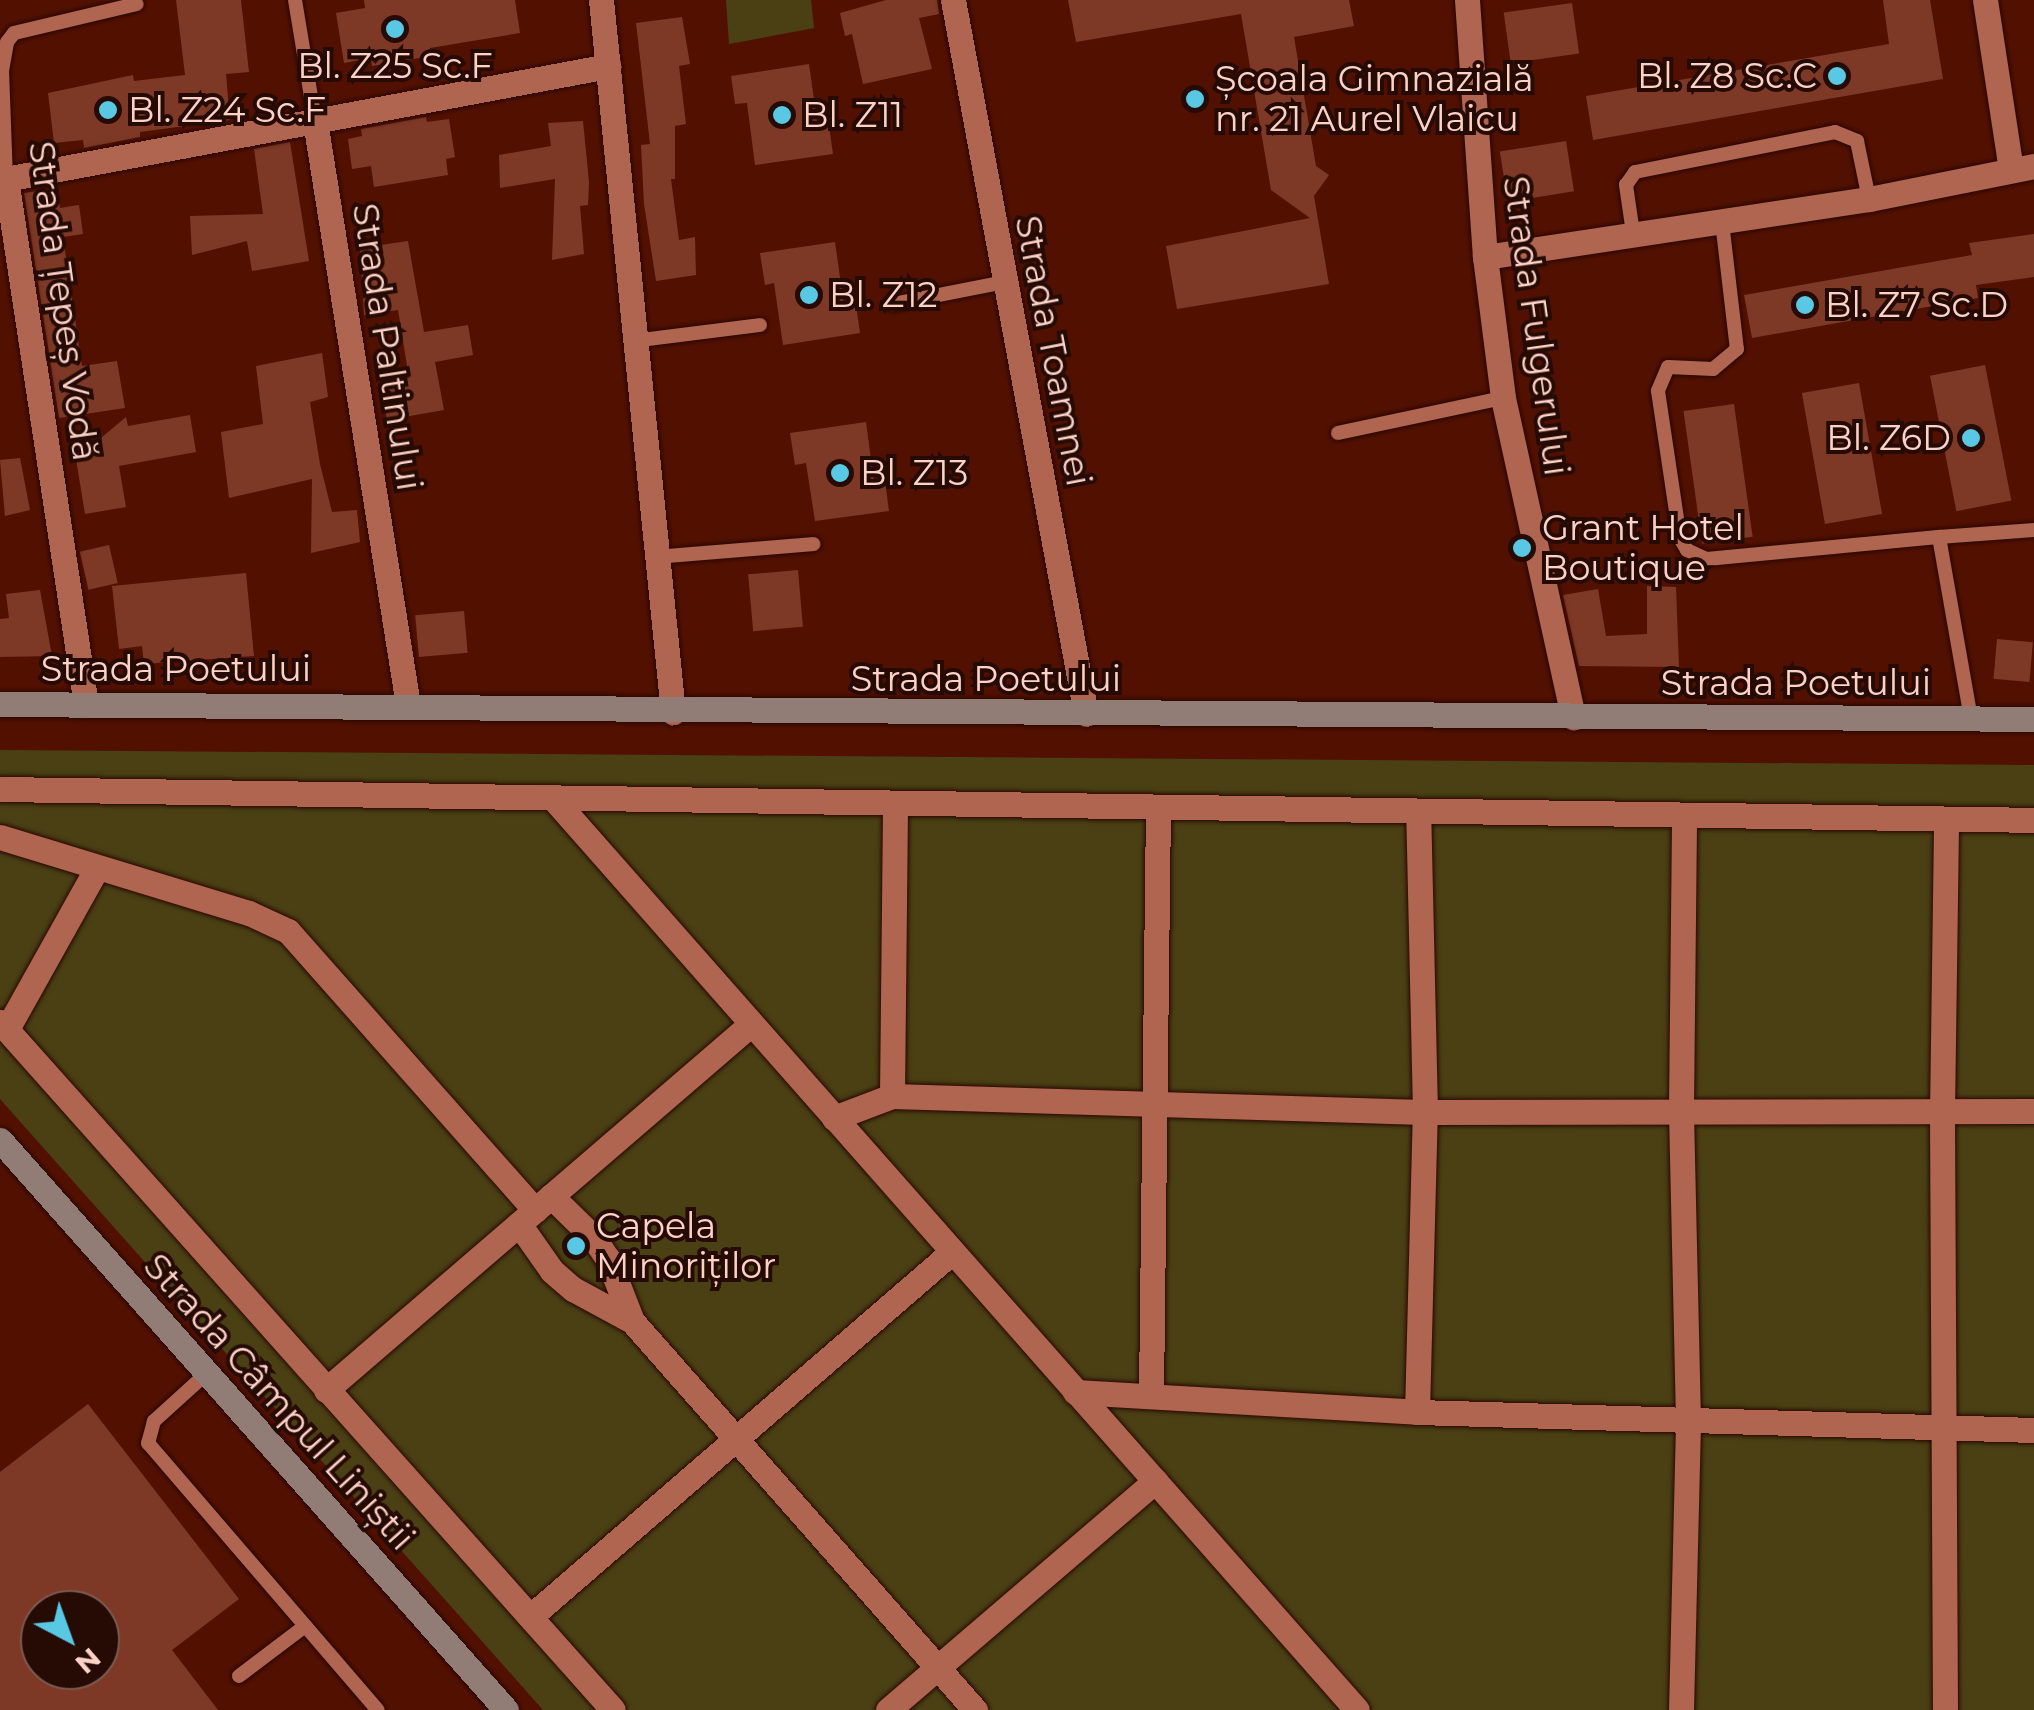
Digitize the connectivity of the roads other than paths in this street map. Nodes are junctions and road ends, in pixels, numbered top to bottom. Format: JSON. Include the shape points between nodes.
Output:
{"nodes":[{"id":1,"x":295,"y":0,"type":"edge"},
{"id":2,"x":600,"y":0,"type":"edge"},
{"id":3,"x":953,"y":0,"type":"edge"},
{"id":4,"x":1467,"y":0,"type":"edge"},
{"id":5,"x":1984,"y":0,"type":"edge"},
{"id":6,"x":137,"y":4,"type":"dead end"},
{"id":7,"x":608,"y":66,"type":"junction"},
{"id":8,"x":315,"y":121,"type":"junction"},
{"id":9,"x":2022,"y":168,"type":"edge"},
{"id":10,"x":3,"y":180,"type":"edge"},
{"id":11,"x":1870,"y":199,"type":"junction"},
{"id":12,"x":1722,"y":222,"type":"junction"},
{"id":13,"x":1633,"y":233,"type":"junction"},
{"id":14,"x":1485,"y":257,"type":"junction"},
{"id":15,"x":1005,"y":282,"type":"junction"},
{"id":16,"x":894,"y":304,"type":"dead end"},
{"id":17,"x":760,"y":325,"type":"dead end"},
{"id":18,"x":634,"y":340,"type":"junction"},
{"id":19,"x":1504,"y":398,"type":"junction"},
{"id":20,"x":1338,"y":432,"type":"dead end"},
{"id":21,"x":2034,"y":530,"type":"edge"},
{"id":22,"x":1939,"y":536,"type":"junction"},
{"id":23,"x":814,"y":544,"type":"dead end"},
{"id":24,"x":656,"y":557,"type":"junction"},
{"id":25,"x":0,"y":704,"type":"edge"},
{"id":26,"x":86,"y":705,"type":"junction"},
{"id":27,"x":408,"y":705,"type":"junction"},
{"id":28,"x":672,"y":712,"type":"junction"},
{"id":29,"x":1086,"y":714,"type":"junction"},
{"id":30,"x":1573,"y":717,"type":"junction"},
{"id":31,"x":1971,"y":718,"type":"junction"},
{"id":32,"x":2034,"y":719,"type":"edge"},
{"id":33,"x":0,"y":789,"type":"edge"},
{"id":34,"x":552,"y":797,"type":"junction"},
{"id":35,"x":895,"y":805,"type":"junction"},
{"id":36,"x":1158,"y":807,"type":"junction"},
{"id":37,"x":1418,"y":811,"type":"junction"},
{"id":38,"x":1684,"y":816,"type":"junction"},
{"id":39,"x":1946,"y":820,"type":"junction"},
{"id":40,"x":2034,"y":820,"type":"edge"},
{"id":41,"x":0,"y":837,"type":"edge"},
{"id":42,"x":96,"y":870,"type":"junction"},
{"id":43,"x":3,"y":1025,"type":"edge"},
{"id":44,"x":750,"y":1025,"type":"junction"},
{"id":45,"x":892,"y":1096,"type":"junction"},
{"id":46,"x":1152,"y":1106,"type":"junction"},
{"id":47,"x":1681,"y":1109,"type":"junction"},
{"id":48,"x":2034,"y":1111,"type":"edge"},
{"id":49,"x":1425,"y":1112,"type":"junction"},
{"id":50,"x":1942,"y":1113,"type":"junction"},
{"id":51,"x":834,"y":1118,"type":"junction"},
{"id":52,"x":0,"y":1140,"type":"edge"},
{"id":53,"x":535,"y":1210,"type":"junction"},
{"id":54,"x":952,"y":1252,"type":"junction"},
{"id":55,"x":632,"y":1322,"type":"junction"},
{"id":56,"x":207,"y":1373,"type":"junction"},
{"id":57,"x":326,"y":1390,"type":"junction"},
{"id":58,"x":1075,"y":1392,"type":"junction"},
{"id":59,"x":1151,"y":1395,"type":"junction"},
{"id":60,"x":1418,"y":1412,"type":"junction"},
{"id":61,"x":1688,"y":1422,"type":"junction"},
{"id":62,"x":1944,"y":1428,"type":"junction"},
{"id":63,"x":2034,"y":1430,"type":"edge"},
{"id":64,"x":732,"y":1438,"type":"junction"},
{"id":65,"x":1155,"y":1481,"type":"junction"},
{"id":66,"x":530,"y":1617,"type":"junction"},
{"id":67,"x":305,"y":1626,"type":"junction"},
{"id":68,"x":936,"y":1666,"type":"junction"},
{"id":69,"x":240,"y":1676,"type":"dead end"},
{"id":70,"x":371,"y":1708,"type":"edge"},
{"id":71,"x":506,"y":1710,"type":"edge"},
{"id":72,"x":613,"y":1710,"type":"edge"},
{"id":73,"x":888,"y":1710,"type":"edge"},
{"id":74,"x":975,"y":1710,"type":"edge"},
{"id":75,"x":1355,"y":1710,"type":"edge"},
{"id":76,"x":1681,"y":1710,"type":"edge"},
{"id":77,"x":1945,"y":1710,"type":"edge"}],
"edges":[{"from":1,"to":8,"type":"lane","name":"Strada Paltinului"},
{"from":2,"to":7,"type":"street"},
{"from":3,"to":15,"type":"street","name":"Strada Toamnei"},
{"from":4,"to":14,"type":"street","name":"Strada Fulgerului"},
{"from":5,"to":9,"type":"street"},
{"from":6,"to":10,"type":"lane","name":"Strada Țepeș Vodă","via":[[14,32],[2,71]]},
{"from":7,"to":8,"type":"street"},
{"from":7,"to":18,"type":"street"},
{"from":8,"to":10,"type":"street"},
{"from":8,"to":27,"type":"street","name":"Strada Paltinului"},
{"from":9,"to":11,"type":"street"},
{"from":10,"to":26,"type":"street","name":"Strada Țepeș Vodă"},
{"from":11,"to":12,"type":"street"},
{"from":11,"to":13,"type":"lane","via":[[1857,141],[1835,132],[1635,172],[1626,194]]},
{"from":12,"to":13,"type":"street"},
{"from":12,"to":22,"type":"lane","via":[[1737,349],[1713,369],[1668,367],[1658,391],[1678,531],[1687,550],[1706,559]]},
{"from":13,"to":14,"type":"street"},
{"from":14,"to":19,"type":"street","name":"Strada Fulgerului"},
{"from":15,"to":16,"type":"lane"},
{"from":15,"to":29,"type":"street","name":"Strada Toamnei"},
{"from":17,"to":18,"type":"lane"},
{"from":18,"to":24,"type":"street"},
{"from":19,"to":20,"type":"lane"},
{"from":19,"to":30,"type":"street","name":"Strada Fulgerului"},
{"from":21,"to":22,"type":"lane"},
{"from":22,"to":31,"type":"lane","name":"Strada Poetului"},
{"from":23,"to":24,"type":"lane"},
{"from":24,"to":28,"type":"street"},
{"from":25,"to":26,"type":"street","name":"Strada Poetului"},
{"from":26,"to":27,"type":"street","name":"Strada Poetului"},
{"from":27,"to":28,"type":"street","name":"Strada Poetului"},
{"from":28,"to":29,"type":"street","name":"Strada Poetului"},
{"from":29,"to":30,"type":"street","name":"Strada Poetului"},
{"from":30,"to":31,"type":"street","name":"Strada Poetului"},
{"from":31,"to":32,"type":"street","name":"Strada Poetului"},
{"from":33,"to":34,"type":"street"},
{"from":34,"to":35,"type":"street"},
{"from":34,"to":44,"type":"street"},
{"from":35,"to":36,"type":"street"},
{"from":35,"to":45,"type":"street"},
{"from":36,"to":37,"type":"street"},
{"from":36,"to":46,"type":"street"},
{"from":37,"to":38,"type":"street"},
{"from":37,"to":49,"type":"street"},
{"from":38,"to":39,"type":"street"},
{"from":38,"to":47,"type":"street"},
{"from":39,"to":40,"type":"street"},
{"from":39,"to":50,"type":"street"},
{"from":41,"to":42,"type":"street"},
{"from":42,"to":43,"type":"street"},
{"from":42,"to":53,"type":"street","via":[[249,913],[288,931]]},
{"from":43,"to":57,"type":"street"},
{"from":44,"to":51,"type":"street"},
{"from":44,"to":53,"type":"street"},
{"from":45,"to":46,"type":"street"},
{"from":45,"to":51,"type":"street"},
{"from":46,"to":49,"type":"street"},
{"from":46,"to":59,"type":"street"},
{"from":47,"to":49,"type":"street"},
{"from":47,"to":50,"type":"street"},
{"from":47,"to":61,"type":"street"},
{"from":48,"to":50,"type":"street"},
{"from":49,"to":60,"type":"street"},
{"from":50,"to":62,"type":"street"},
{"from":51,"to":54,"type":"street"},
{"from":52,"to":56,"type":"street","name":"Strada Câmpul Liniștii"},
{"from":53,"to":55,"type":"street","via":[[593,1236]]},
{"from":53,"to":55,"type":"street","via":[[552,1270],[573,1290]]},
{"from":53,"to":57,"type":"street"},
{"from":54,"to":58,"type":"street"},
{"from":54,"to":64,"type":"street"},
{"from":55,"to":64,"type":"street"},
{"from":56,"to":67,"type":"lane","via":[[154,1420],[148,1443]]},
{"from":56,"to":71,"type":"street","name":"Strada Câmpul Liniștii"},
{"from":57,"to":66,"type":"street"},
{"from":58,"to":59,"type":"street"},
{"from":58,"to":65,"type":"street"},
{"from":59,"to":60,"type":"street"},
{"from":60,"to":61,"type":"street"},
{"from":61,"to":62,"type":"street"},
{"from":61,"to":76,"type":"street"},
{"from":62,"to":63,"type":"street"},
{"from":62,"to":77,"type":"street"},
{"from":64,"to":66,"type":"street"},
{"from":64,"to":68,"type":"street"},
{"from":65,"to":68,"type":"street"},
{"from":65,"to":75,"type":"street"},
{"from":66,"to":72,"type":"street"},
{"from":67,"to":69,"type":"lane"},
{"from":67,"to":70,"type":"lane"},
{"from":68,"to":73,"type":"street"},
{"from":68,"to":74,"type":"street"}]}
